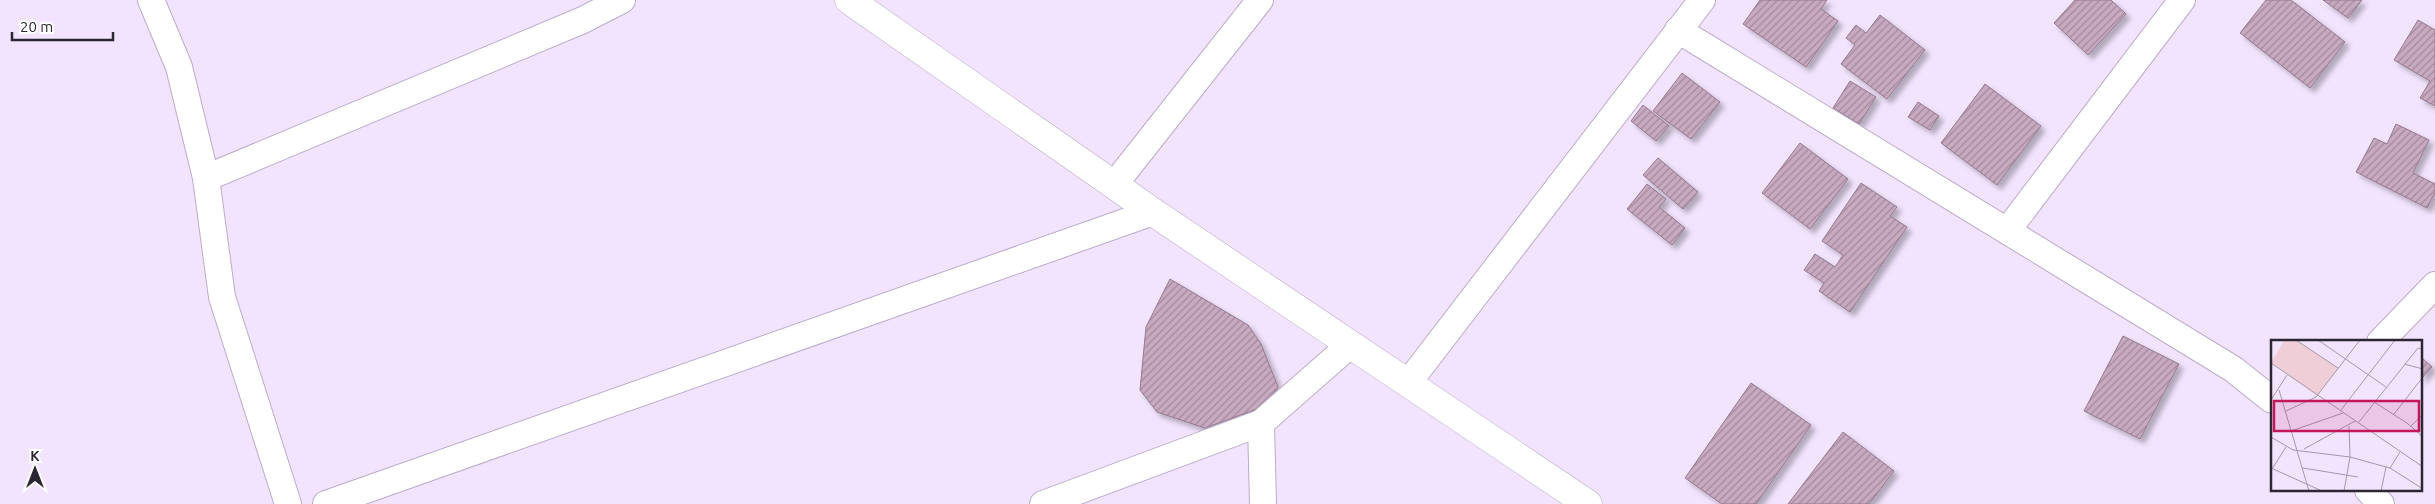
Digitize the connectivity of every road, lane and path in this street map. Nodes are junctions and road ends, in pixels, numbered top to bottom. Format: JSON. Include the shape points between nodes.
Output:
{"nodes":[{"id":1,"x":151,"y":0,"type":"edge"},
{"id":2,"x":622,"y":0,"type":"edge"},
{"id":3,"x":849,"y":0,"type":"edge"},
{"id":4,"x":1260,"y":0,"type":"edge"},
{"id":5,"x":1702,"y":0,"type":"edge"},
{"id":6,"x":2182,"y":0,"type":"edge"},
{"id":7,"x":1678,"y":30,"type":"junction"},
{"id":8,"x":206,"y":178,"type":"junction"},
{"id":9,"x":1114,"y":185,"type":"junction"},
{"id":10,"x":1153,"y":212,"type":"junction"},
{"id":11,"x":2007,"y":231,"type":"junction"},
{"id":12,"x":2435,"y":285,"type":"edge"},
{"id":13,"x":2382,"y":340,"type":"edge"},
{"id":14,"x":1350,"y":345,"type":"junction"},
{"id":15,"x":1408,"y":383,"type":"junction"},
{"id":16,"x":2271,"y":399,"type":"edge"},
{"id":17,"x":1261,"y":422,"type":"junction"},
{"id":18,"x":2370,"y":492,"type":"edge"},
{"id":19,"x":288,"y":504,"type":"edge"},
{"id":20,"x":326,"y":504,"type":"edge"},
{"id":21,"x":1043,"y":504,"type":"edge"},
{"id":22,"x":1263,"y":504,"type":"edge"},
{"id":23,"x":1588,"y":504,"type":"edge"},
{"id":24,"x":2381,"y":504,"type":"edge"}],
"edges":[{"from":1,"to":8,"type":"street","via":[[179,67]]},
{"from":2,"to":8,"type":"street","via":[[582,20]]},
{"from":3,"to":9,"type":"main road"},
{"from":4,"to":9,"type":"street"},
{"from":5,"to":7,"type":"street"},
{"from":6,"to":11,"type":"street"},
{"from":7,"to":11,"type":"street"},
{"from":7,"to":15,"type":"street"},
{"from":8,"to":19,"type":"street","via":[[222,298]]},
{"from":9,"to":10,"type":"main road"},
{"from":10,"to":14,"type":"main road"},
{"from":10,"to":20,"type":"street"},
{"from":11,"to":16,"type":"street","via":[[2233,369]]},
{"from":12,"to":13,"type":"street"},
{"from":14,"to":15,"type":"main road"},
{"from":14,"to":17,"type":"street"},
{"from":15,"to":23,"type":"main road"},
{"from":17,"to":21,"type":"street"},
{"from":17,"to":22,"type":"street"},
{"from":18,"to":24,"type":"street"}]}
